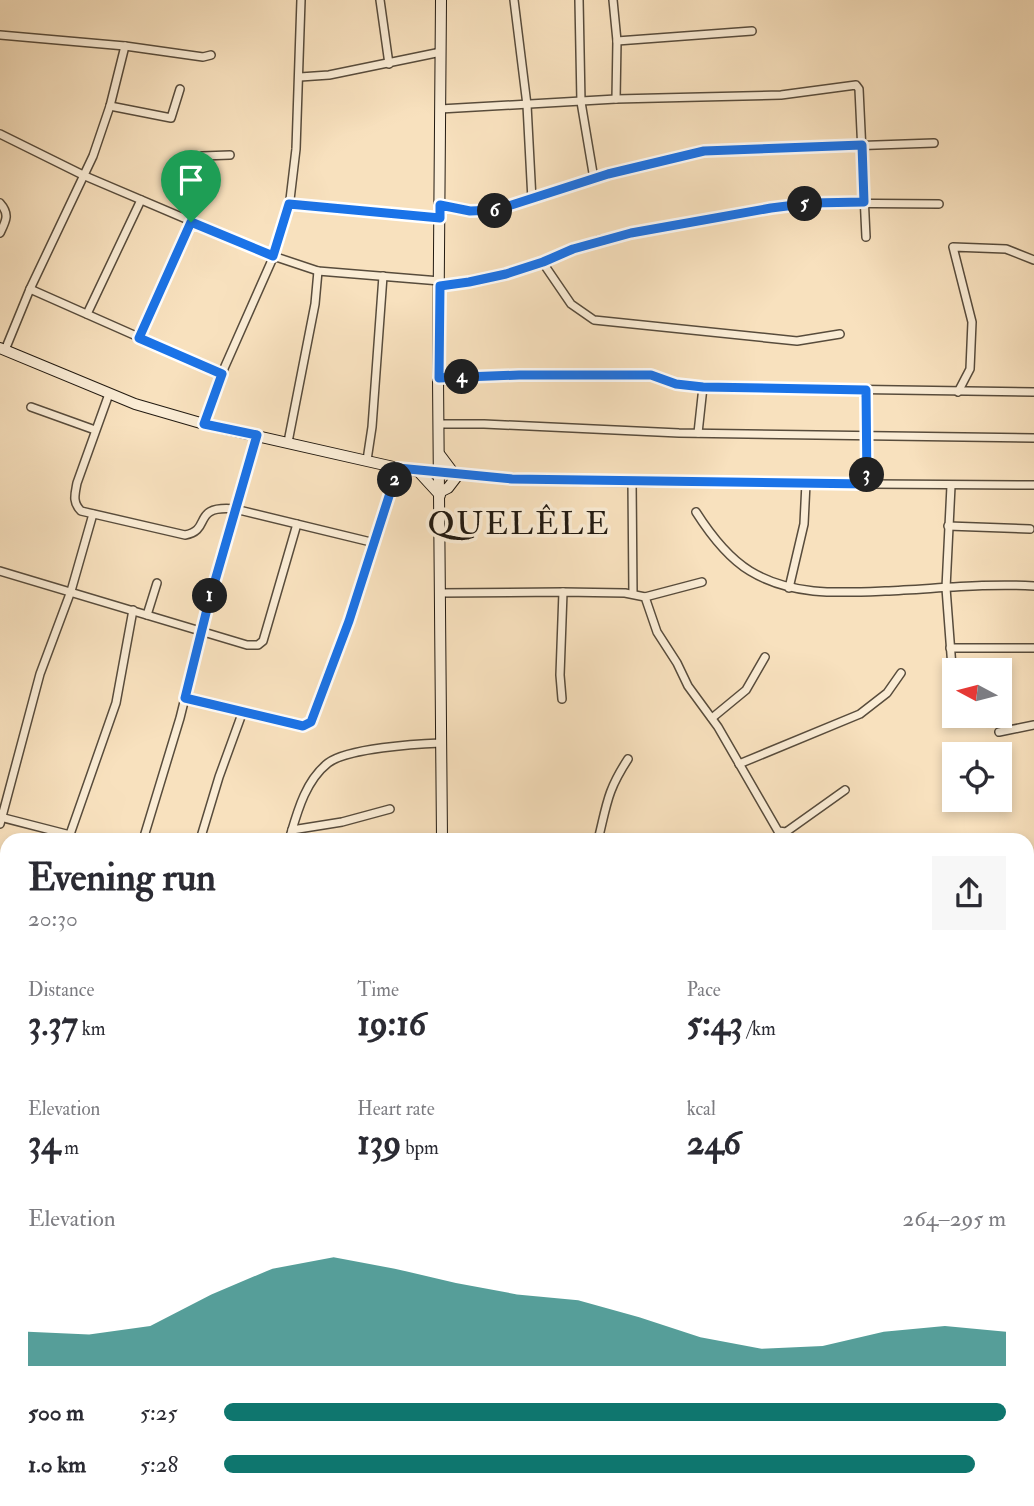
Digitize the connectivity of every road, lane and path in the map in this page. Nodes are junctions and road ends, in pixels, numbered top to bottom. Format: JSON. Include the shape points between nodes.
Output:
{"nodes":[{"id":1,"x":301,"y":0,"type":"edge"},
{"id":2,"x":380,"y":0,"type":"edge"},
{"id":3,"x":441,"y":0,"type":"edge"},
{"id":4,"x":514,"y":0,"type":"edge"},
{"id":5,"x":579,"y":0,"type":"edge"},
{"id":6,"x":613,"y":0,"type":"edge"},
{"id":7,"x":752,"y":31,"type":"dead end"},
{"id":8,"x":0,"y":35,"type":"edge"},
{"id":9,"x":617,"y":41,"type":"junction"},
{"id":10,"x":125,"y":46,"type":"junction"},
{"id":11,"x":441,"y":52,"type":"junction"},
{"id":12,"x":211,"y":55,"type":"dead end"},
{"id":13,"x":389,"y":64,"type":"junction"},
{"id":14,"x":300,"y":77,"type":"junction"},
{"id":15,"x":180,"y":89,"type":"dead end"},
{"id":16,"x":616,"y":99,"type":"junction"},
{"id":17,"x":581,"y":102,"type":"junction"},
{"id":18,"x":527,"y":105,"type":"junction"},
{"id":19,"x":110,"y":106,"type":"junction"},
{"id":20,"x":440,"y":109,"type":"junction"},
{"id":21,"x":0,"y":134,"type":"edge"},
{"id":22,"x":934,"y":143,"type":"dead end"},
{"id":23,"x":862,"y":145,"type":"junction"},
{"id":24,"x":230,"y":155,"type":"dead end"},
{"id":25,"x":85,"y":176,"type":"junction"},
{"id":26,"x":594,"y":179,"type":"junction"},
{"id":27,"x":141,"y":200,"type":"junction"},
{"id":28,"x":532,"y":200,"type":"junction"},
{"id":29,"x":864,"y":202,"type":"junction"},
{"id":30,"x":0,"y":203,"type":"edge"},
{"id":31,"x":289,"y":204,"type":"junction"},
{"id":32,"x":939,"y":204,"type":"dead end"},
{"id":33,"x":440,"y":205,"type":"junction"},
{"id":34,"x":440,"y":218,"type":"junction"},
{"id":35,"x":191,"y":222,"type":"junction"},
{"id":36,"x":0,"y":233,"type":"edge"},
{"id":37,"x":866,"y":237,"type":"dead end"},
{"id":38,"x":273,"y":256,"type":"junction"},
{"id":39,"x":1034,"y":260,"type":"edge"},
{"id":40,"x":543,"y":262,"type":"junction"},
{"id":41,"x":318,"y":271,"type":"junction"},
{"id":42,"x":383,"y":276,"type":"junction"},
{"id":43,"x":440,"y":283,"type":"junction"},
{"id":44,"x":30,"y":289,"type":"junction"},
{"id":45,"x":87,"y":314,"type":"junction"},
{"id":46,"x":840,"y":334,"type":"dead end"},
{"id":47,"x":139,"y":338,"type":"junction"},
{"id":48,"x":3,"y":349,"type":"edge"},
{"id":49,"x":222,"y":374,"type":"junction"},
{"id":50,"x":439,"y":378,"type":"junction"},
{"id":51,"x":703,"y":387,"type":"junction"},
{"id":52,"x":866,"y":390,"type":"junction"},
{"id":53,"x":1034,"y":391,"type":"edge"},
{"id":54,"x":957,"y":392,"type":"junction"},
{"id":55,"x":109,"y":394,"type":"junction"},
{"id":56,"x":30,"y":407,"type":"dead end"},
{"id":57,"x":204,"y":424,"type":"junction"},
{"id":58,"x":439,"y":425,"type":"junction"},
{"id":59,"x":95,"y":430,"type":"junction"},
{"id":60,"x":698,"y":433,"type":"junction"},
{"id":61,"x":257,"y":435,"type":"junction"},
{"id":62,"x":867,"y":435,"type":"junction"},
{"id":63,"x":1034,"y":438,"type":"edge"},
{"id":64,"x":288,"y":442,"type":"junction"},
{"id":65,"x":440,"y":457,"type":"junction"},
{"id":66,"x":367,"y":460,"type":"junction"},
{"id":67,"x":398,"y":468,"type":"junction"},
{"id":68,"x":421,"y":472,"type":"junction"},
{"id":69,"x":440,"y":474,"type":"junction"},
{"id":70,"x":456,"y":475,"type":"junction"},
{"id":71,"x":632,"y":481,"type":"junction"},
{"id":72,"x":806,"y":483,"type":"junction"},
{"id":73,"x":867,"y":484,"type":"junction"},
{"id":74,"x":1034,"y":485,"type":"edge"},
{"id":75,"x":951,"y":486,"type":"junction"},
{"id":76,"x":440,"y":494,"type":"junction"},
{"id":77,"x":235,"y":509,"type":"junction"},
{"id":78,"x":696,"y":512,"type":"dead end"},
{"id":79,"x":93,"y":514,"type":"junction"},
{"id":80,"x":297,"y":524,"type":"junction"},
{"id":81,"x":948,"y":526,"type":"junction"},
{"id":82,"x":1030,"y":529,"type":"dead end"},
{"id":83,"x":375,"y":543,"type":"junction"},
{"id":84,"x":0,"y":571,"type":"edge"},
{"id":85,"x":702,"y":582,"type":"dead end"},
{"id":86,"x":157,"y":583,"type":"dead end"},
{"id":87,"x":1034,"y":586,"type":"edge"},
{"id":88,"x":789,"y":588,"type":"junction"},
{"id":89,"x":946,"y":588,"type":"junction"},
{"id":90,"x":71,"y":592,"type":"junction"},
{"id":91,"x":563,"y":592,"type":"junction"},
{"id":92,"x":439,"y":593,"type":"junction"},
{"id":93,"x":633,"y":594,"type":"junction"},
{"id":94,"x":645,"y":597,"type":"junction"},
{"id":95,"x":133,"y":610,"type":"junction"},
{"id":96,"x":147,"y":615,"type":"junction"},
{"id":97,"x":202,"y":631,"type":"junction"},
{"id":98,"x":950,"y":648,"type":"junction"},
{"id":99,"x":1034,"y":648,"type":"edge"},
{"id":100,"x":765,"y":657,"type":"dead end"},
{"id":101,"x":951,"y":658,"type":"edge"},
{"id":102,"x":901,"y":673,"type":"dead end"},
{"id":103,"x":185,"y":698,"type":"junction"},
{"id":104,"x":562,"y":699,"type":"dead end"},
{"id":105,"x":243,"y":711,"type":"junction"},
{"id":106,"x":712,"y":718,"type":"junction"},
{"id":107,"x":1034,"y":725,"type":"edge"},
{"id":108,"x":999,"y":732,"type":"dead end"},
{"id":109,"x":442,"y":743,"type":"junction"},
{"id":110,"x":628,"y":759,"type":"dead end"},
{"id":111,"x":738,"y":764,"type":"junction"},
{"id":112,"x":845,"y":790,"type":"dead end"},
{"id":113,"x":390,"y":809,"type":"dead end"},
{"id":114,"x":1,"y":820,"type":"edge"},
{"id":115,"x":292,"y":830,"type":"junction"},
{"id":116,"x":53,"y":833,"type":"edge"},
{"id":117,"x":70,"y":833,"type":"edge"},
{"id":118,"x":145,"y":833,"type":"edge"},
{"id":119,"x":202,"y":833,"type":"edge"},
{"id":120,"x":291,"y":833,"type":"edge"},
{"id":121,"x":442,"y":833,"type":"edge"},
{"id":122,"x":600,"y":833,"type":"edge"}],
"edges":[{"from":1,"to":14,"type":"street"},
{"from":2,"to":13,"type":"street"},
{"from":3,"to":11,"type":"main road"},
{"from":4,"to":18,"type":"street"},
{"from":5,"to":17,"type":"street"},
{"from":6,"to":9,"type":"street"},
{"from":7,"to":9,"type":"street"},
{"from":8,"to":10,"type":"street"},
{"from":9,"to":16,"type":"street"},
{"from":10,"to":12,"type":"street"},
{"from":10,"to":19,"type":"street"},
{"from":11,"to":13,"type":"street"},
{"from":11,"to":20,"type":"main road"},
{"from":13,"to":14,"type":"street"},
{"from":14,"to":31,"type":"street"},
{"from":15,"to":19,"type":"street","via":[[171,118]]},
{"from":16,"to":17,"type":"street"},
{"from":16,"to":23,"type":"street","via":[[781,95],[856,85]]},
{"from":17,"to":18,"type":"street"},
{"from":17,"to":26,"type":"street"},
{"from":18,"to":20,"type":"street"},
{"from":18,"to":28,"type":"street"},
{"from":19,"to":25,"type":"street"},
{"from":20,"to":33,"type":"main road"},
{"from":21,"to":25,"type":"street"},
{"from":22,"to":23,"type":"street"},
{"from":23,"to":26,"type":"street","via":[[704,151]]},
{"from":23,"to":29,"type":"street"},
{"from":24,"to":35,"type":"street","via":[[202,156],[194,162]]},
{"from":25,"to":27,"type":"street"},
{"from":25,"to":44,"type":"street"},
{"from":26,"to":28,"type":"street"},
{"from":27,"to":35,"type":"street"},
{"from":27,"to":45,"type":"street"},
{"from":28,"to":33,"type":"street","via":[[488,212]]},
{"from":29,"to":32,"type":"street"},
{"from":29,"to":37,"type":"street"},
{"from":29,"to":40,"type":"street","via":[[771,208],[631,233],[586,244]]},
{"from":30,"to":36,"type":"street","via":[[7,212]]},
{"from":31,"to":34,"type":"street"},
{"from":31,"to":38,"type":"street"},
{"from":33,"to":34,"type":"main road"},
{"from":34,"to":43,"type":"main road"},
{"from":35,"to":38,"type":"street"},
{"from":35,"to":47,"type":"street"},
{"from":38,"to":41,"type":"street"},
{"from":38,"to":49,"type":"street"},
{"from":39,"to":54,"type":"street","via":[[1006,249],[953,247],[972,322],[970,369]]},
{"from":40,"to":43,"type":"street","via":[[482,280]]},
{"from":40,"to":46,"type":"street","via":[[571,304],[594,320],[797,341]]},
{"from":41,"to":42,"type":"street"},
{"from":41,"to":64,"type":"street"},
{"from":42,"to":43,"type":"street"},
{"from":42,"to":66,"type":"street"},
{"from":43,"to":50,"type":"main road"},
{"from":44,"to":45,"type":"street"},
{"from":44,"to":48,"type":"street"},
{"from":45,"to":47,"type":"street"},
{"from":47,"to":49,"type":"street"},
{"from":48,"to":55,"type":"main road"},
{"from":49,"to":57,"type":"street"},
{"from":50,"to":51,"type":"street","via":[[651,375]]},
{"from":50,"to":58,"type":"main road"},
{"from":51,"to":52,"type":"street"},
{"from":51,"to":60,"type":"street"},
{"from":52,"to":54,"type":"street"},
{"from":52,"to":62,"type":"street"},
{"from":53,"to":54,"type":"street"},
{"from":55,"to":57,"type":"main road"},
{"from":55,"to":59,"type":"street"},
{"from":56,"to":59,"type":"street"},
{"from":57,"to":61,"type":"main road"},
{"from":58,"to":60,"type":"street"},
{"from":58,"to":65,"type":"main road"},
{"from":59,"to":79,"type":"street","via":[[74,498],[76,506]]},
{"from":60,"to":62,"type":"street"},
{"from":61,"to":64,"type":"main road"},
{"from":61,"to":77,"type":"street"},
{"from":62,"to":63,"type":"street"},
{"from":62,"to":73,"type":"street"},
{"from":64,"to":66,"type":"main road"},
{"from":65,"to":68,"type":"main road"},
{"from":65,"to":69,"type":"main road"},
{"from":65,"to":70,"type":"main road"},
{"from":66,"to":67,"type":"main road"},
{"from":67,"to":68,"type":"main road"},
{"from":67,"to":83,"type":"street"},
{"from":68,"to":69,"type":"main road"},
{"from":68,"to":76,"type":"main road"},
{"from":69,"to":70,"type":"street"},
{"from":69,"to":76,"type":"main road"},
{"from":70,"to":71,"type":"street"},
{"from":70,"to":76,"type":"main road"},
{"from":71,"to":72,"type":"street"},
{"from":71,"to":93,"type":"street"},
{"from":72,"to":73,"type":"street"},
{"from":72,"to":88,"type":"street","via":[[804,524]]},
{"from":73,"to":75,"type":"street"},
{"from":74,"to":75,"type":"street"},
{"from":75,"to":81,"type":"street"},
{"from":76,"to":92,"type":"main road"},
{"from":77,"to":79,"type":"street","via":[[210,510],[193,534],[185,535]]},
{"from":77,"to":80,"type":"street"},
{"from":77,"to":97,"type":"street"},
{"from":78,"to":88,"type":"street","via":[[737,561]]},
{"from":79,"to":90,"type":"street"},
{"from":80,"to":83,"type":"street"},
{"from":80,"to":97,"type":"street","via":[[264,641],[247,645]]},
{"from":81,"to":82,"type":"street"},
{"from":81,"to":89,"type":"street"},
{"from":83,"to":105,"type":"street","via":[[311,722],[303,726]]},
{"from":84,"to":90,"type":"street"},
{"from":85,"to":94,"type":"street"},
{"from":86,"to":96,"type":"street"},
{"from":87,"to":89,"type":"street"},
{"from":88,"to":89,"type":"street","via":[[847,593]]},
{"from":89,"to":98,"type":"street"},
{"from":90,"to":95,"type":"street"},
{"from":90,"to":114,"type":"street","via":[[40,674]]},
{"from":91,"to":92,"type":"street"},
{"from":91,"to":93,"type":"street"},
{"from":91,"to":104,"type":"street"},
{"from":92,"to":109,"type":"main road"},
{"from":93,"to":94,"type":"street"},
{"from":94,"to":106,"type":"street","via":[[657,632]]},
{"from":95,"to":96,"type":"street"},
{"from":95,"to":117,"type":"street","via":[[116,703]]},
{"from":96,"to":97,"type":"street"},
{"from":97,"to":103,"type":"street"},
{"from":98,"to":99,"type":"street"},
{"from":98,"to":101,"type":"street"},
{"from":100,"to":106,"type":"street","via":[[746,690]]},
{"from":102,"to":111,"type":"street","via":[[887,693],[860,714]]},
{"from":103,"to":105,"type":"street"},
{"from":103,"to":118,"type":"street"},
{"from":105,"to":119,"type":"street"},
{"from":106,"to":111,"type":"street"},
{"from":107,"to":108,"type":"street"},
{"from":109,"to":115,"type":"street","via":[[393,746],[329,762],[312,781]]},
{"from":109,"to":121,"type":"main road"},
{"from":110,"to":122,"type":"street","via":[[608,796]]},
{"from":111,"to":112,"type":"street","via":[[780,833]]},
{"from":113,"to":115,"type":"street"},
{"from":114,"to":116,"type":"street"},
{"from":115,"to":120,"type":"street"}]}
